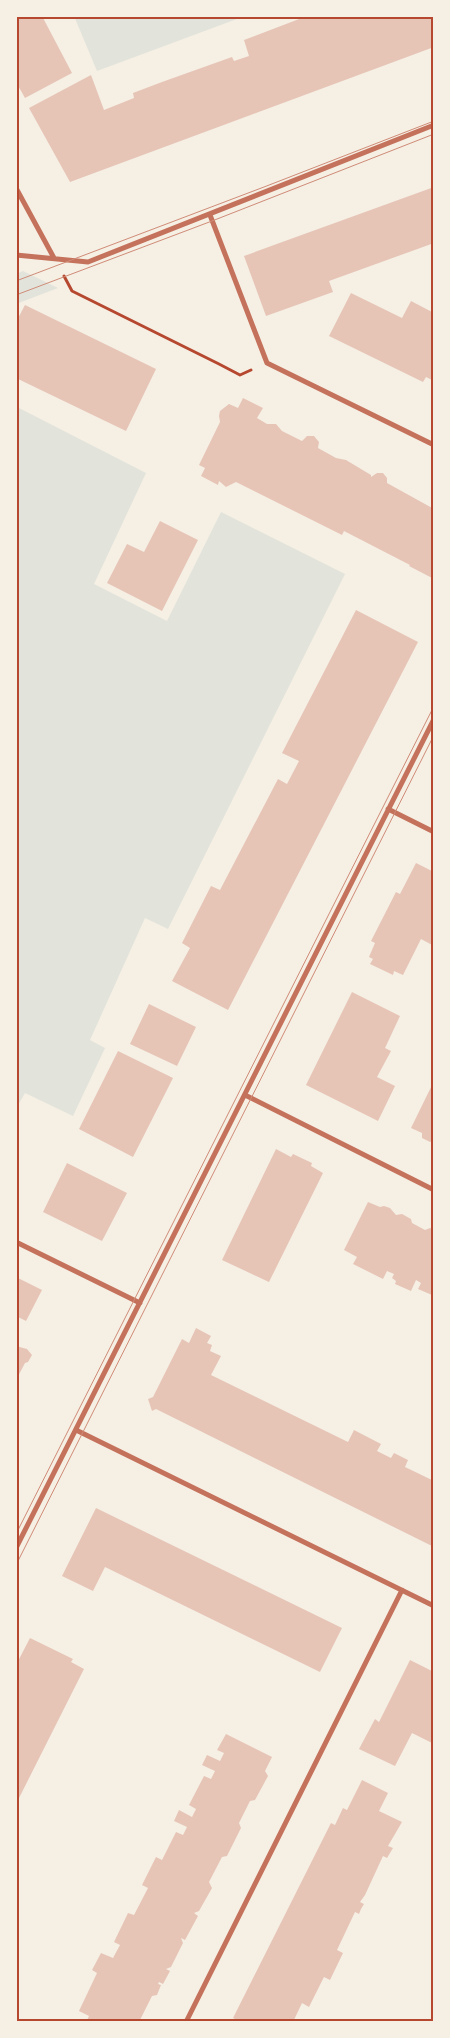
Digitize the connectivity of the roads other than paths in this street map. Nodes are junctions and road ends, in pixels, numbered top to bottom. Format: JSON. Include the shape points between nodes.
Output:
{"nodes":[{"id":1,"x":434,"y":125,"type":"edge"},
{"id":2,"x":16,"y":188,"type":"edge"},
{"id":3,"x":210,"y":215,"type":"junction"},
{"id":4,"x":16,"y":255,"type":"edge"},
{"id":5,"x":54,"y":258,"type":"junction"},
{"id":6,"x":434,"y":445,"type":"edge"},
{"id":7,"x":434,"y":719,"type":"edge"},
{"id":8,"x":388,"y":809,"type":"junction"},
{"id":9,"x":434,"y":832,"type":"edge"},
{"id":10,"x":245,"y":1095,"type":"junction"},
{"id":11,"x":434,"y":1190,"type":"edge"},
{"id":12,"x":16,"y":1242,"type":"edge"},
{"id":13,"x":140,"y":1303,"type":"junction"},
{"id":14,"x":76,"y":1430,"type":"junction"},
{"id":15,"x":16,"y":1548,"type":"edge"},
{"id":16,"x":402,"y":1590,"type":"junction"},
{"id":17,"x":434,"y":1606,"type":"edge"},
{"id":18,"x":186,"y":2022,"type":"edge"}],
"edges":[{"from":1,"to":3,"type":"street"},
{"from":2,"to":5,"type":"street"},
{"from":3,"to":5,"type":"street","via":[[88,262]]},
{"from":3,"to":6,"type":"street","via":[[267,363]]},
{"from":4,"to":5,"type":"street"},
{"from":7,"to":8,"type":"street"},
{"from":8,"to":9,"type":"street"},
{"from":8,"to":10,"type":"street"},
{"from":10,"to":11,"type":"street"},
{"from":10,"to":13,"type":"street"},
{"from":12,"to":13,"type":"street"},
{"from":13,"to":14,"type":"street"},
{"from":14,"to":15,"type":"street"},
{"from":14,"to":16,"type":"street"},
{"from":16,"to":17,"type":"street"},
{"from":16,"to":18,"type":"street"}]}
